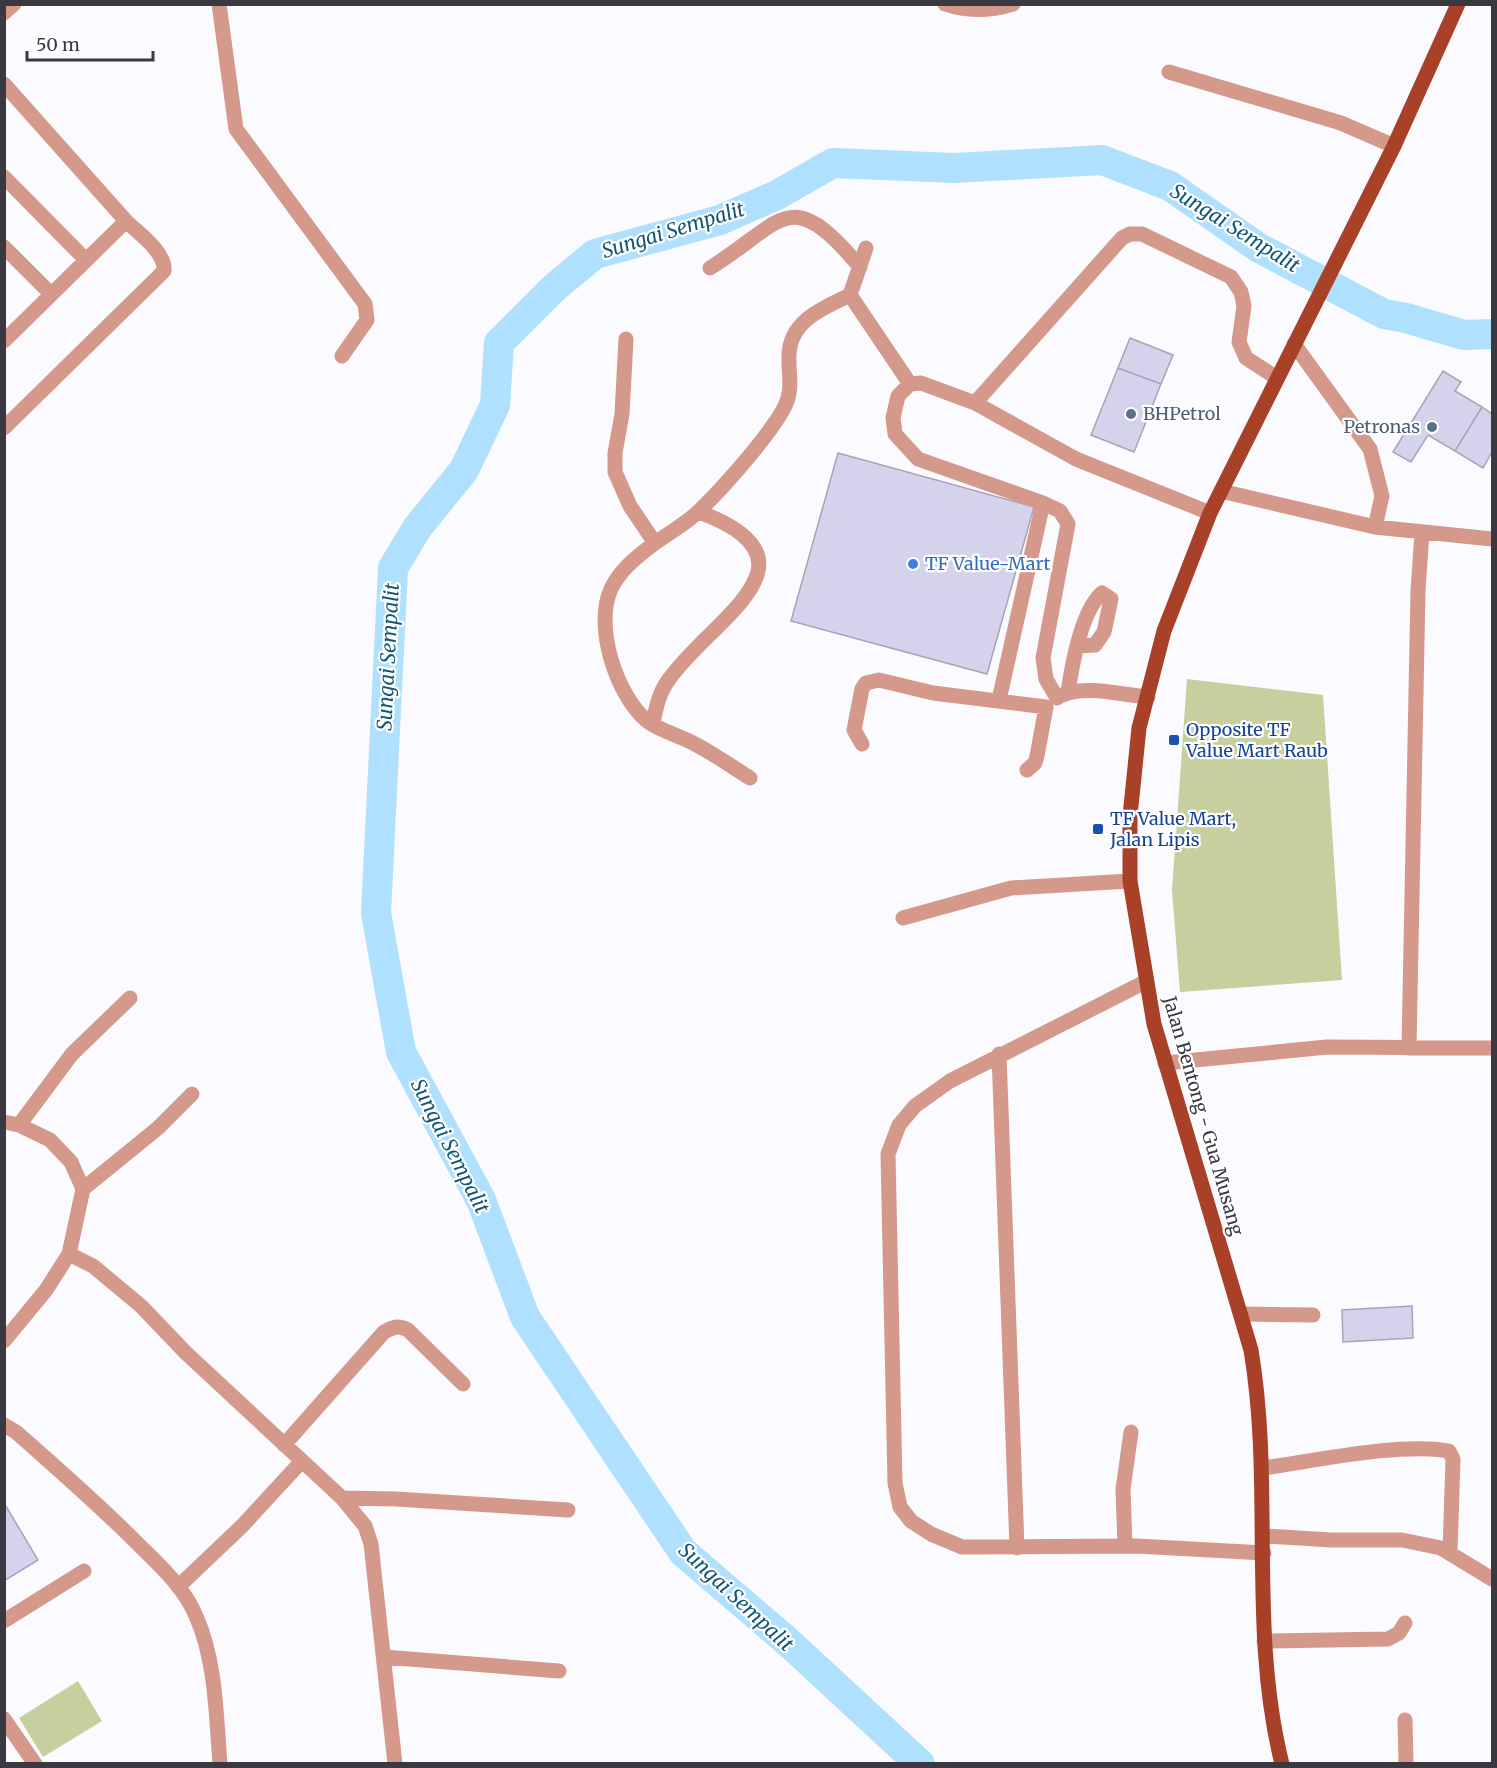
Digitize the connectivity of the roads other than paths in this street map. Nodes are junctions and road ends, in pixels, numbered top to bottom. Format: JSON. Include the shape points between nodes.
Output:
{"nodes":[{"id":1,"x":14,"y":4,"type":"edge"},
{"id":2,"x":219,"y":4,"type":"edge"},
{"id":3,"x":945,"y":4,"type":"edge"},
{"id":4,"x":1013,"y":4,"type":"edge"},
{"id":5,"x":1458,"y":4,"type":"edge"},
{"id":6,"x":4,"y":13,"type":"edge"},
{"id":7,"x":1169,"y":72,"type":"dead end"},
{"id":8,"x":4,"y":84,"type":"edge"},
{"id":9,"x":1394,"y":146,"type":"junction"},
{"id":10,"x":4,"y":177,"type":"edge"},
{"id":11,"x":126,"y":221,"type":"junction"},
{"id":12,"x":4,"y":247,"type":"edge"},
{"id":13,"x":866,"y":248,"type":"dead end"},
{"id":14,"x":86,"y":260,"type":"junction"},
{"id":15,"x":860,"y":267,"type":"junction"},
{"id":16,"x":710,"y":268,"type":"dead end"},
{"id":17,"x":51,"y":294,"type":"junction"},
{"id":18,"x":850,"y":295,"type":"junction"},
{"id":19,"x":6,"y":335,"type":"edge"},
{"id":20,"x":626,"y":339,"type":"dead end"},
{"id":21,"x":1294,"y":344,"type":"junction"},
{"id":22,"x":342,"y":356,"type":"dead end"},
{"id":23,"x":1277,"y":378,"type":"junction"},
{"id":24,"x":910,"y":384,"type":"junction"},
{"id":25,"x":975,"y":403,"type":"junction"},
{"id":26,"x":6,"y":425,"type":"edge"},
{"id":27,"x":1221,"y":491,"type":"junction"},
{"id":28,"x":1043,"y":502,"type":"junction"},
{"id":29,"x":699,"y":512,"type":"junction"},
{"id":30,"x":1210,"y":513,"type":"junction"},
{"id":31,"x":1375,"y":527,"type":"junction"},
{"id":32,"x":1422,"y":532,"type":"junction"},
{"id":33,"x":1492,"y":539,"type":"edge"},
{"id":34,"x":655,"y":543,"type":"junction"},
{"id":35,"x":1077,"y":646,"type":"dead end"},
{"id":36,"x":1149,"y":697,"type":"junction"},
{"id":37,"x":999,"y":699,"type":"junction"},
{"id":38,"x":1057,"y":699,"type":"junction"},
{"id":39,"x":653,"y":724,"type":"junction"},
{"id":40,"x":862,"y":744,"type":"dead end"},
{"id":41,"x":1027,"y":770,"type":"dead end"},
{"id":42,"x":750,"y":778,"type":"dead end"},
{"id":43,"x":1130,"y":881,"type":"junction"},
{"id":44,"x":903,"y":918,"type":"dead end"},
{"id":45,"x":1145,"y":982,"type":"junction"},
{"id":46,"x":130,"y":998,"type":"dead end"},
{"id":47,"x":1409,"y":1048,"type":"junction"},
{"id":48,"x":1492,"y":1048,"type":"edge"},
{"id":49,"x":999,"y":1054,"type":"junction"},
{"id":50,"x":1165,"y":1064,"type":"junction"},
{"id":51,"x":192,"y":1094,"type":"dead end"},
{"id":52,"x":12,"y":1124,"type":"edge"},
{"id":53,"x":83,"y":1188,"type":"junction"},
{"id":54,"x":69,"y":1254,"type":"junction"},
{"id":55,"x":1241,"y":1314,"type":"junction"},
{"id":56,"x":1313,"y":1315,"type":"dead end"},
{"id":57,"x":4,"y":1341,"type":"edge"},
{"id":58,"x":463,"y":1384,"type":"dead end"},
{"id":59,"x":4,"y":1425,"type":"edge"},
{"id":60,"x":1131,"y":1432,"type":"dead end"},
{"id":61,"x":284,"y":1445,"type":"junction"},
{"id":62,"x":301,"y":1462,"type":"junction"},
{"id":63,"x":1263,"y":1468,"type":"junction"},
{"id":64,"x":342,"y":1498,"type":"junction"},
{"id":65,"x":568,"y":1510,"type":"dead end"},
{"id":66,"x":1264,"y":1536,"type":"junction"},
{"id":67,"x":1125,"y":1546,"type":"junction"},
{"id":68,"x":1017,"y":1548,"type":"junction"},
{"id":69,"x":1450,"y":1552,"type":"junction"},
{"id":70,"x":1264,"y":1553,"type":"junction"},
{"id":71,"x":84,"y":1571,"type":"dead end"},
{"id":72,"x":1492,"y":1579,"type":"edge"},
{"id":73,"x":179,"y":1586,"type":"junction"},
{"id":74,"x":4,"y":1621,"type":"edge"},
{"id":75,"x":1405,"y":1623,"type":"dead end"},
{"id":76,"x":1264,"y":1641,"type":"junction"},
{"id":77,"x":384,"y":1657,"type":"junction"},
{"id":78,"x":559,"y":1671,"type":"dead end"},
{"id":79,"x":4,"y":1719,"type":"edge"},
{"id":80,"x":1405,"y":1720,"type":"dead end"},
{"id":81,"x":35,"y":1764,"type":"edge"},
{"id":82,"x":220,"y":1764,"type":"edge"},
{"id":83,"x":395,"y":1764,"type":"edge"},
{"id":84,"x":1282,"y":1764,"type":"edge"},
{"id":85,"x":1406,"y":1764,"type":"edge"}],
"edges":[{"from":1,"to":6,"type":"street"},
{"from":2,"to":22,"type":"street","via":[[236,129],[365,304],[367,320]]},
{"from":3,"to":4,"type":"street","via":[[961,10],[985,10]]},
{"from":5,"to":9,"type":"main road","name":"Jalan Bentong - Gua Musang"},
{"from":7,"to":9,"type":"street","via":[[1341,123]]},
{"from":8,"to":11,"type":"street"},
{"from":9,"to":21,"type":"main road","name":"Jalan Bentong - Gua Musang"},
{"from":10,"to":14,"type":"street"},
{"from":11,"to":14,"type":"street"},
{"from":11,"to":26,"type":"street","via":[[158,253],[164,271]]},
{"from":12,"to":17,"type":"street"},
{"from":13,"to":15,"type":"street"},
{"from":14,"to":17,"type":"street"},
{"from":15,"to":16,"type":"street","via":[[835,237],[818,224],[789,216],[775,221]]},
{"from":15,"to":18,"type":"street"},
{"from":17,"to":19,"type":"street"},
{"from":18,"to":24,"type":"street"},
{"from":18,"to":29,"type":"street","via":[[812,314],[797,328],[789,355],[792,385],[783,408]]},
{"from":20,"to":34,"type":"street","via":[[615,472],[630,506]]},
{"from":21,"to":23,"type":"main road","name":"Jalan Bentong - Gua Musang"},
{"from":21,"to":31,"type":"street","via":[[1370,449],[1382,496]]},
{"from":23,"to":25,"type":"street","via":[[1246,358],[1239,342],[1244,306],[1230,277],[1142,234],[1130,234],[1122,238]]},
{"from":23,"to":27,"type":"main road","name":"Jalan Bentong - Gua Musang"},
{"from":24,"to":25,"type":"street","via":[[921,383]]},
{"from":24,"to":28,"type":"street","via":[[898,396],[893,418],[895,434],[918,459]]},
{"from":25,"to":30,"type":"street","via":[[1076,459]]},
{"from":27,"to":30,"type":"main road","name":"Jalan Bentong - Gua Musang"},
{"from":27,"to":31,"type":"street"},
{"from":28,"to":37,"type":"street"},
{"from":28,"to":38,"type":"street","via":[[1060,511],[1068,524],[1043,658],[1046,679]]},
{"from":29,"to":34,"type":"street"},
{"from":29,"to":39,"type":"street","via":[[728,522],[745,534],[760,564],[754,586],[743,601],[668,679],[659,695]]},
{"from":30,"to":36,"type":"main road","name":"Jalan Bentong - Gua Musang","via":[[1164,631]]},
{"from":31,"to":32,"type":"street"},
{"from":32,"to":33,"type":"street"},
{"from":32,"to":47,"type":"street"},
{"from":34,"to":39,"type":"street","via":[[626,566],[611,589],[605,609],[605,632],[624,692]]},
{"from":35,"to":38,"type":"street"},
{"from":36,"to":38,"type":"street"},
{"from":36,"to":43,"type":"main road","name":"Jalan Bentong - Gua Musang","via":[[1135,757]]},
{"from":37,"to":38,"type":"street"},
{"from":37,"to":40,"type":"street","via":[[933,693],[874,680],[862,689],[858,708],[854,730]]},
{"from":38,"to":41,"type":"street","via":[[1035,763]]},
{"from":39,"to":42,"type":"street"},
{"from":43,"to":44,"type":"street","via":[[1011,888]]},
{"from":43,"to":45,"type":"main road","name":"Jalan Bentong - Gua Musang"},
{"from":45,"to":49,"type":"street"},
{"from":45,"to":50,"type":"main road","name":"Jalan Bentong - Gua Musang"},
{"from":46,"to":52,"type":"street","via":[[72,1054]]},
{"from":47,"to":48,"type":"street"},
{"from":47,"to":50,"type":"street","via":[[1327,1047]]},
{"from":49,"to":68,"type":"street"},
{"from":49,"to":68,"type":"street","via":[[915,1106],[899,1125],[888,1154],[895,1483],[900,1507],[911,1521],[931,1534],[962,1547]]},
{"from":50,"to":55,"type":"main road","name":"Jalan Bentong - Gua Musang"},
{"from":51,"to":53,"type":"street","via":[[158,1128]]},
{"from":52,"to":53,"type":"street","via":[[55,1145],[71,1162]]},
{"from":53,"to":54,"type":"street"},
{"from":54,"to":57,"type":"street","via":[[46,1290]]},
{"from":54,"to":61,"type":"street","via":[[93,1266],[141,1306]]},
{"from":55,"to":56,"type":"street"},
{"from":55,"to":63,"type":"main road","name":"Jalan Bentong - Gua Musang","via":[[1259,1395]]},
{"from":58,"to":61,"type":"street","via":[[408,1330],[392,1327]]},
{"from":59,"to":73,"type":"street","via":[[72,1481]]},
{"from":60,"to":67,"type":"street","via":[[1123,1489]]},
{"from":61,"to":62,"type":"street"},
{"from":62,"to":64,"type":"street"},
{"from":62,"to":73,"type":"street"},
{"from":63,"to":66,"type":"main road","name":"Jalan Bentong - Gua Musang"},
{"from":63,"to":69,"type":"street","via":[[1377,1452],[1449,1450],[1454,1459]]},
{"from":64,"to":65,"type":"street"},
{"from":64,"to":77,"type":"street","via":[[369,1534]]},
{"from":66,"to":69,"type":"street","via":[[1402,1540]]},
{"from":66,"to":70,"type":"main road","name":"Jalan Bentong - Gua Musang"},
{"from":67,"to":68,"type":"street"},
{"from":67,"to":70,"type":"street"},
{"from":69,"to":72,"type":"street"},
{"from":70,"to":76,"type":"main road","name":"Jalan Bentong - Gua Musang"},
{"from":71,"to":74,"type":"street"},
{"from":73,"to":82,"type":"street","via":[[196,1616],[209,1659]]},
{"from":75,"to":76,"type":"street","via":[[1399,1633],[1388,1639]]},
{"from":76,"to":84,"type":"main road","name":"Jalan Bentong - Gua Musang","via":[[1268,1692]]},
{"from":77,"to":78,"type":"street"},
{"from":77,"to":83,"type":"street"},
{"from":79,"to":81,"type":"street"},
{"from":80,"to":85,"type":"street"}]}
